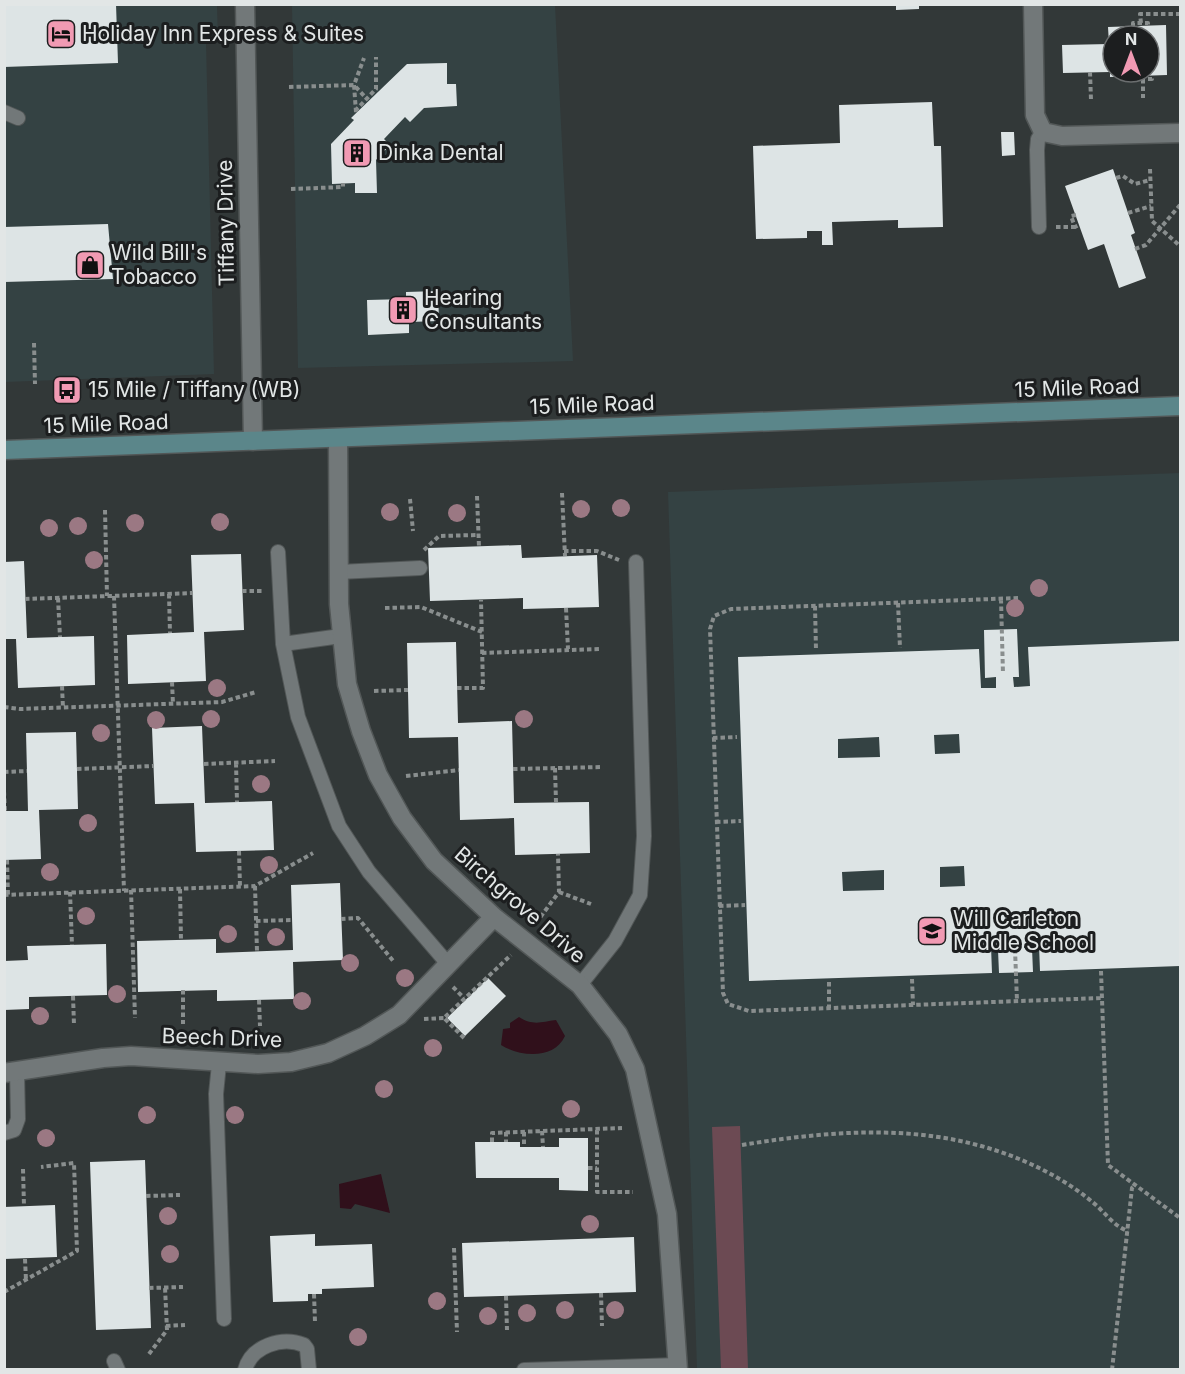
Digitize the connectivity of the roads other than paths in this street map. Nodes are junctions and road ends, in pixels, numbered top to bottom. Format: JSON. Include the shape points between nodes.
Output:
{"nodes":[{"id":1,"x":244,"y":4,"type":"edge"},
{"id":2,"x":1033,"y":4,"type":"edge"},
{"id":3,"x":4,"y":111,"type":"edge"},
{"id":4,"x":18,"y":118,"type":"dead end"},
{"id":5,"x":1043,"y":132,"type":"junction"},
{"id":6,"x":1180,"y":133,"type":"edge"},
{"id":7,"x":1044,"y":227,"type":"road end"},
{"id":8,"x":1180,"y":406,"type":"edge"},
{"id":9,"x":338,"y":438,"type":"junction"},
{"id":10,"x":253,"y":441,"type":"junction"},
{"id":11,"x":4,"y":450,"type":"edge"},
{"id":12,"x":278,"y":552,"type":"dead end"},
{"id":13,"x":420,"y":562,"type":"road end"},
{"id":14,"x":629,"y":562,"type":"road end"},
{"id":15,"x":339,"y":572,"type":"junction"},
{"id":16,"x":341,"y":636,"type":"junction"},
{"id":17,"x":283,"y":644,"type":"junction"},
{"id":18,"x":494,"y":917,"type":"junction"},
{"id":19,"x":448,"y":973,"type":"junction"},
{"id":20,"x":580,"y":986,"type":"junction"},
{"id":21,"x":219,"y":1064,"type":"junction"},
{"id":22,"x":10,"y":1073,"type":"edge"},
{"id":23,"x":4,"y":1133,"type":"edge"},
{"id":24,"x":224,"y":1319,"type":"dead end"},
{"id":25,"x":678,"y":1367,"type":"edge"},
{"id":26,"x":632,"y":1368,"type":"edge"},
{"id":27,"x":245,"y":1370,"type":"edge"},
{"id":28,"x":309,"y":1370,"type":"edge"},
{"id":29,"x":524,"y":1370,"type":"edge"}],
"edges":[{"from":1,"to":10,"type":"street","name":"Tiffany Drive"},
{"from":2,"to":5,"type":"street","via":[[1035,115]]},
{"from":3,"to":4,"type":"lane"},
{"from":5,"to":6,"type":"street","via":[[1062,136]]},
{"from":5,"to":7,"type":"lane","via":[[1037,150]]},
{"from":8,"to":9,"type":"main road","name":"15 Mile Road"},
{"from":9,"to":10,"type":"main road","name":"15 Mile Road"},
{"from":9,"to":15,"type":"street","name":"Birchgrove Drive"},
{"from":10,"to":11,"type":"main road","name":"15 Mile Road"},
{"from":12,"to":17,"type":"lane"},
{"from":13,"to":15,"type":"lane"},
{"from":14,"to":20,"type":"lane","via":[[644,836],[640,895],[615,941]]},
{"from":15,"to":16,"type":"street","name":"Birchgrove Drive"},
{"from":16,"to":17,"type":"lane"},
{"from":16,"to":18,"type":"street","name":"Birchgrove Drive","via":[[347,684],[378,775],[402,818],[434,861]]},
{"from":17,"to":19,"type":"lane","via":[[298,717],[339,826],[369,872]]},
{"from":18,"to":19,"type":"street","name":"Beech Drive"},
{"from":18,"to":20,"type":"street","name":"Birchgrove Drive"},
{"from":19,"to":21,"type":"street","name":"Beech Drive","via":[[399,1015],[328,1053],[291,1062]]},
{"from":20,"to":25,"type":"street","name":"Birchgrove Drive","via":[[618,1034],[635,1069],[667,1214]]},
{"from":21,"to":22,"type":"street","name":"Beech Drive","via":[[131,1056]]},
{"from":21,"to":24,"type":"lane","via":[[216,1094]]},
{"from":22,"to":23,"type":"lane","via":[[18,1119],[14,1130]]},
{"from":25,"to":26,"type":"lane"},
{"from":26,"to":29,"type":"lane"},
{"from":27,"to":28,"type":"lane","via":[[256,1352],[277,1342],[295,1341],[307,1350]]}]}
